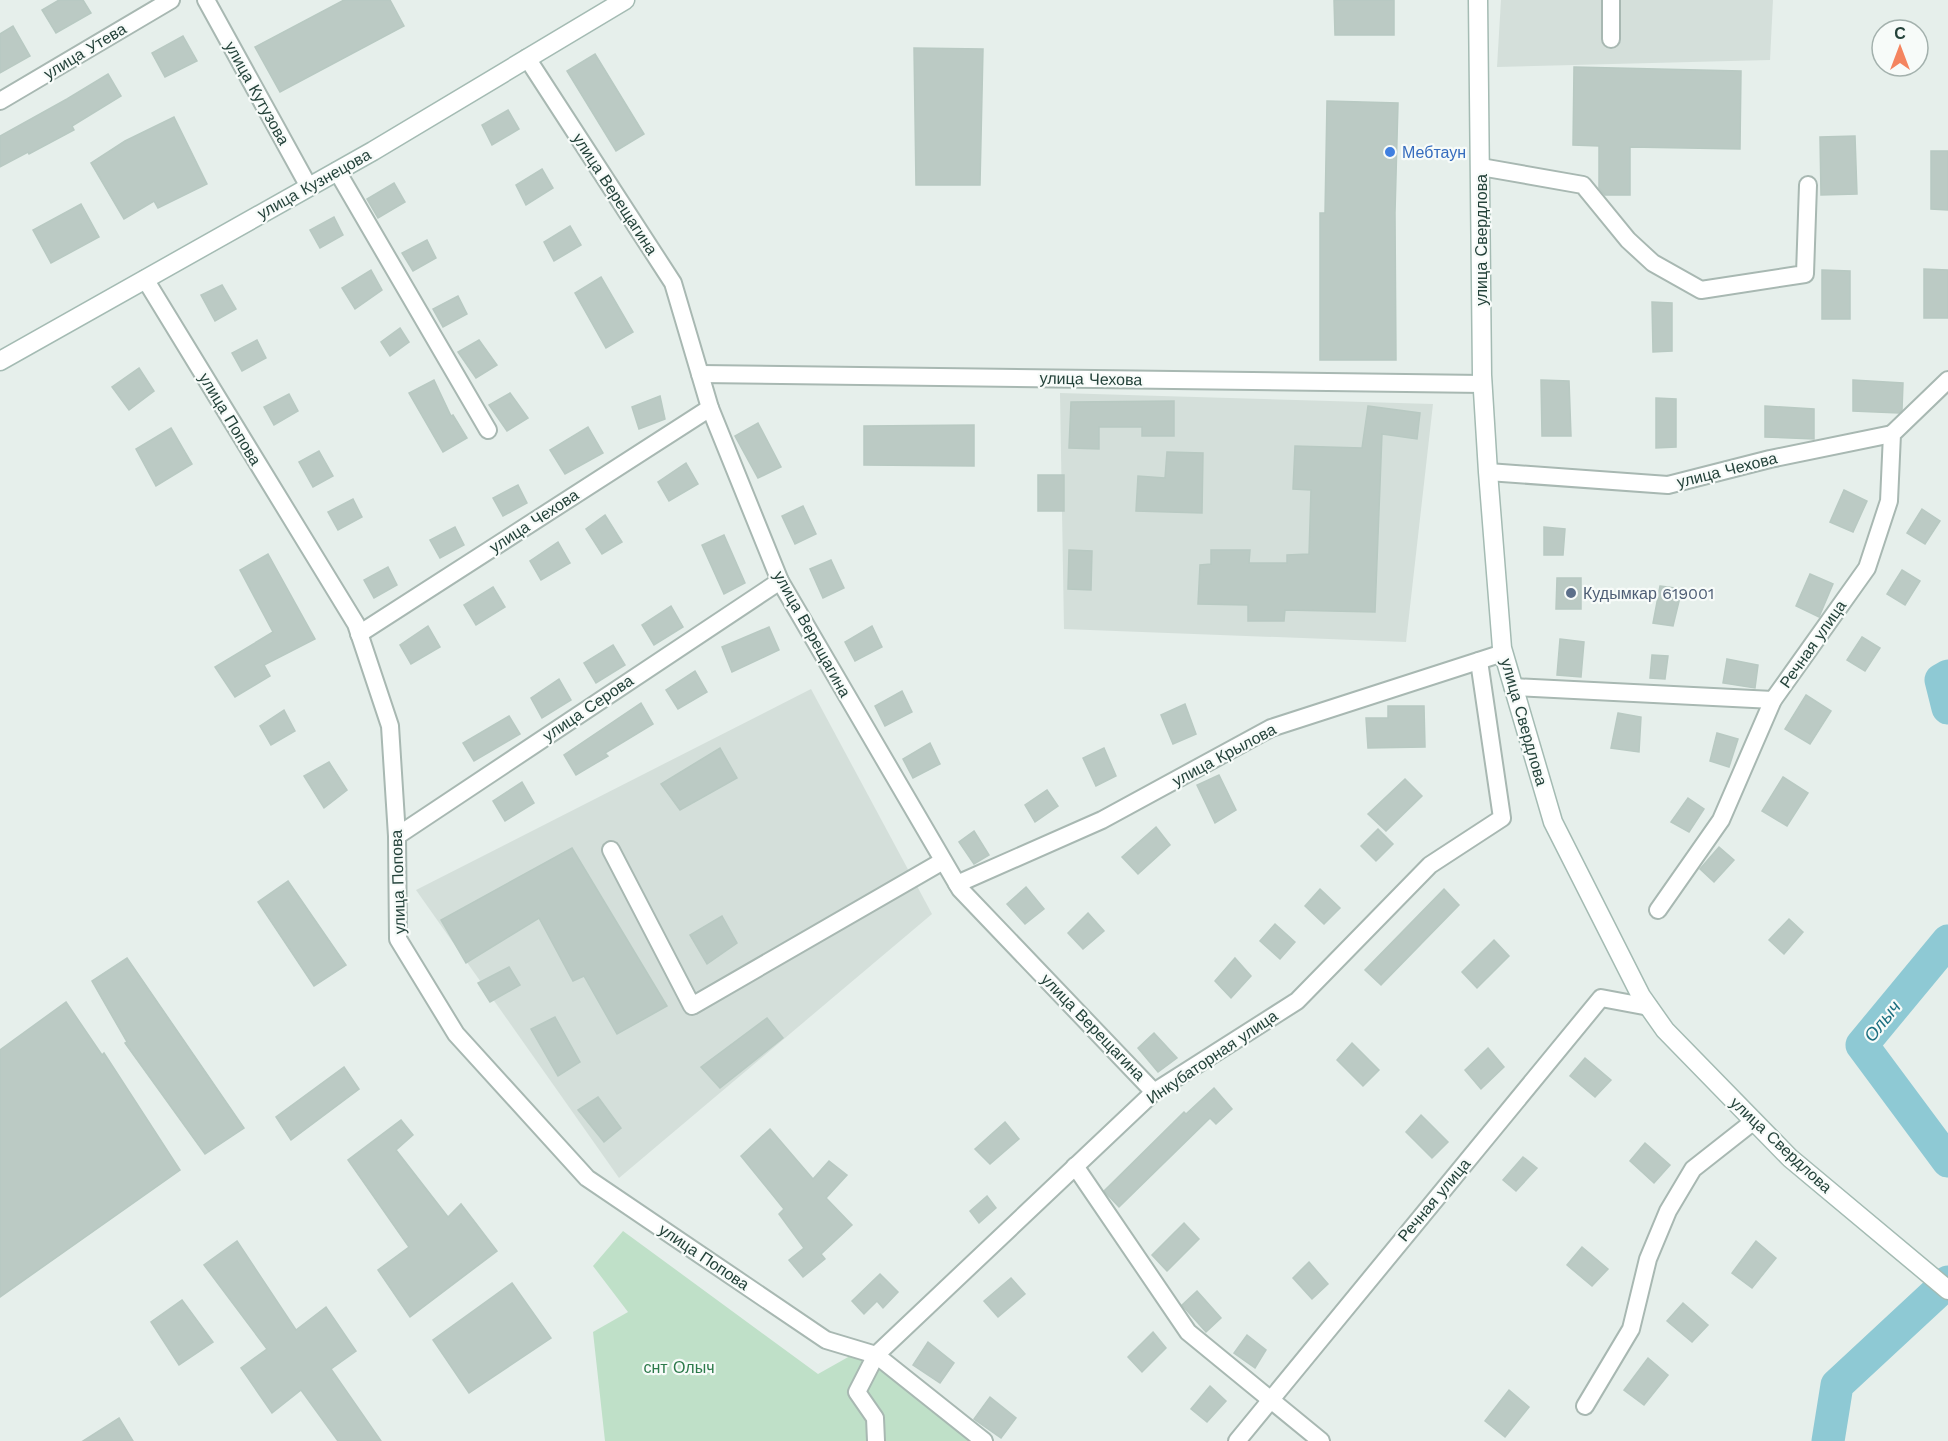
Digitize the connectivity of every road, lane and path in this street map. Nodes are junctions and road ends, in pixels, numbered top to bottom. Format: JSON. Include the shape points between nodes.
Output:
{"nodes":[{"id":1,"x":171,"y":0,"type":"edge"},
{"id":2,"x":206,"y":0,"type":"edge"},
{"id":3,"x":625,"y":0,"type":"edge"},
{"id":4,"x":1478,"y":0,"type":"edge"},
{"id":5,"x":1611,"y":0,"type":"edge"},
{"id":6,"x":1611,"y":39,"type":"dead end"},
{"id":7,"x":527,"y":58,"type":"junction"},
{"id":8,"x":0,"y":102,"type":"edge"},
{"id":9,"x":1481,"y":166,"type":"junction"},
{"id":10,"x":337,"y":171,"type":"junction"},
{"id":11,"x":1808,"y":185,"type":"dead end"},
{"id":12,"x":309,"y":187,"type":"junction"},
{"id":13,"x":145,"y":279,"type":"junction"},
{"id":14,"x":0,"y":360,"type":"edge"},
{"id":15,"x":700,"y":374,"type":"junction"},
{"id":16,"x":1948,"y":380,"type":"edge"},
{"id":17,"x":1483,"y":384,"type":"junction"},
{"id":18,"x":710,"y":408,"type":"junction"},
{"id":19,"x":488,"y":430,"type":"dead end"},
{"id":20,"x":1892,"y":434,"type":"junction"},
{"id":21,"x":1488,"y":472,"type":"junction"},
{"id":22,"x":780,"y":581,"type":"junction"},
{"id":23,"x":359,"y":634,"type":"junction"},
{"id":24,"x":1503,"y":653,"type":"junction"},
{"id":25,"x":1479,"y":661,"type":"junction"},
{"id":26,"x":1513,"y":687,"type":"junction"},
{"id":27,"x":1773,"y":700,"type":"junction"},
{"id":28,"x":397,"y":836,"type":"junction"},
{"id":29,"x":611,"y":850,"type":"dead end"},
{"id":30,"x":944,"y":861,"type":"junction"},
{"id":31,"x":957,"y":884,"type":"junction"},
{"id":32,"x":1658,"y":909,"type":"dead end"},
{"id":33,"x":1649,"y":1008,"type":"junction"},
{"id":34,"x":1154,"y":1092,"type":"junction"},
{"id":35,"x":1754,"y":1121,"type":"junction"},
{"id":36,"x":1075,"y":1166,"type":"junction"},
{"id":37,"x":1948,"y":1290,"type":"edge"},
{"id":38,"x":876,"y":1355,"type":"junction"},
{"id":39,"x":1270,"y":1399,"type":"junction"},
{"id":40,"x":1585,"y":1406,"type":"dead end"},
{"id":41,"x":876,"y":1441,"type":"edge"},
{"id":42,"x":984,"y":1441,"type":"edge"},
{"id":43,"x":1237,"y":1441,"type":"edge"},
{"id":44,"x":1321,"y":1441,"type":"edge"}],
"edges":[{"from":1,"to":8,"type":"street","name":"улица Утева"},
{"from":2,"to":12,"type":"street","name":"улица Кутузова"},
{"from":3,"to":7,"type":"main road","name":"улица Кузнецова"},
{"from":4,"to":9,"type":"main road","name":"улица Свердлова"},
{"from":5,"to":6,"type":"street"},
{"from":7,"to":10,"type":"main road","name":"улица Кузнецова"},
{"from":7,"to":15,"type":"street","name":"улица Верещагина","via":[[672,283]]},
{"from":9,"to":11,"type":"street","via":[[1583,185],[1628,240],[1653,263],[1701,290],[1805,274]]},
{"from":9,"to":17,"type":"main road","name":"улица Свердлова"},
{"from":10,"to":12,"type":"main road","name":"улица Кузнецова"},
{"from":10,"to":19,"type":"street"},
{"from":12,"to":13,"type":"main road","name":"улица Кузнецова"},
{"from":13,"to":14,"type":"main road","name":"улица Кузнецова"},
{"from":13,"to":23,"type":"street","name":"улица Попова"},
{"from":15,"to":17,"type":"street","name":"улица Чехова"},
{"from":15,"to":18,"type":"street","name":"улица Верещагина"},
{"from":16,"to":20,"type":"street"},
{"from":17,"to":21,"type":"main road","name":"улица Свердлова"},
{"from":18,"to":22,"type":"street","name":"улица Верещагина"},
{"from":18,"to":23,"type":"street","name":"улица Чехова"},
{"from":20,"to":21,"type":"street","name":"улица Чехова","via":[[1668,485]]},
{"from":20,"to":27,"type":"street","name":"Речная улица","via":[[1889,501],[1867,568]]},
{"from":21,"to":24,"type":"main road","name":"улица Свердлова"},
{"from":22,"to":28,"type":"street","name":"улица Серова"},
{"from":22,"to":30,"type":"street","name":"улица Верещагина"},
{"from":23,"to":28,"type":"street","name":"улица Попова","via":[[390,726]]},
{"from":24,"to":25,"type":"street","name":"улица Крылова"},
{"from":24,"to":26,"type":"main road","name":"улица Свердлова"},
{"from":25,"to":31,"type":"street","name":"улица Крылова","via":[[1270,728],[1102,820]]},
{"from":25,"to":34,"type":"street","name":"Инкубаторная улица","via":[[1502,818],[1430,864],[1297,1001]]},
{"from":26,"to":27,"type":"street"},
{"from":26,"to":33,"type":"main road","name":"улица Свердлова","via":[[1553,822]]},
{"from":27,"to":32,"type":"street","name":"Речная улица","via":[[1721,820]]},
{"from":28,"to":38,"type":"street","name":"улица Попова","via":[[398,939],[456,1034],[579,1170],[826,1340]]},
{"from":29,"to":30,"type":"street","via":[[692,1006]]},
{"from":30,"to":31,"type":"street","name":"улица Верещагина"},
{"from":31,"to":34,"type":"street","name":"улица Верещагина"},
{"from":33,"to":35,"type":"main road","name":"улица Свердлова","via":[[1665,1030]]},
{"from":33,"to":39,"type":"street","name":"Речная улица","via":[[1601,998]]},
{"from":34,"to":36,"type":"street","name":"Инкубаторная улица"},
{"from":35,"to":37,"type":"main road","name":"улица Свердлова","via":[[1790,1158]]},
{"from":35,"to":40,"type":"street","via":[[1693,1169],[1668,1211],[1648,1259],[1631,1329]]},
{"from":36,"to":38,"type":"street","name":"Инкубаторная улица"},
{"from":36,"to":39,"type":"street","via":[[1188,1332]]},
{"from":38,"to":41,"type":"street","name":"Инкубаторная улица","via":[[857,1392],[875,1418]]},
{"from":38,"to":42,"type":"street"},
{"from":39,"to":43,"type":"street","name":"Речная улица"},
{"from":39,"to":44,"type":"street"}]}
